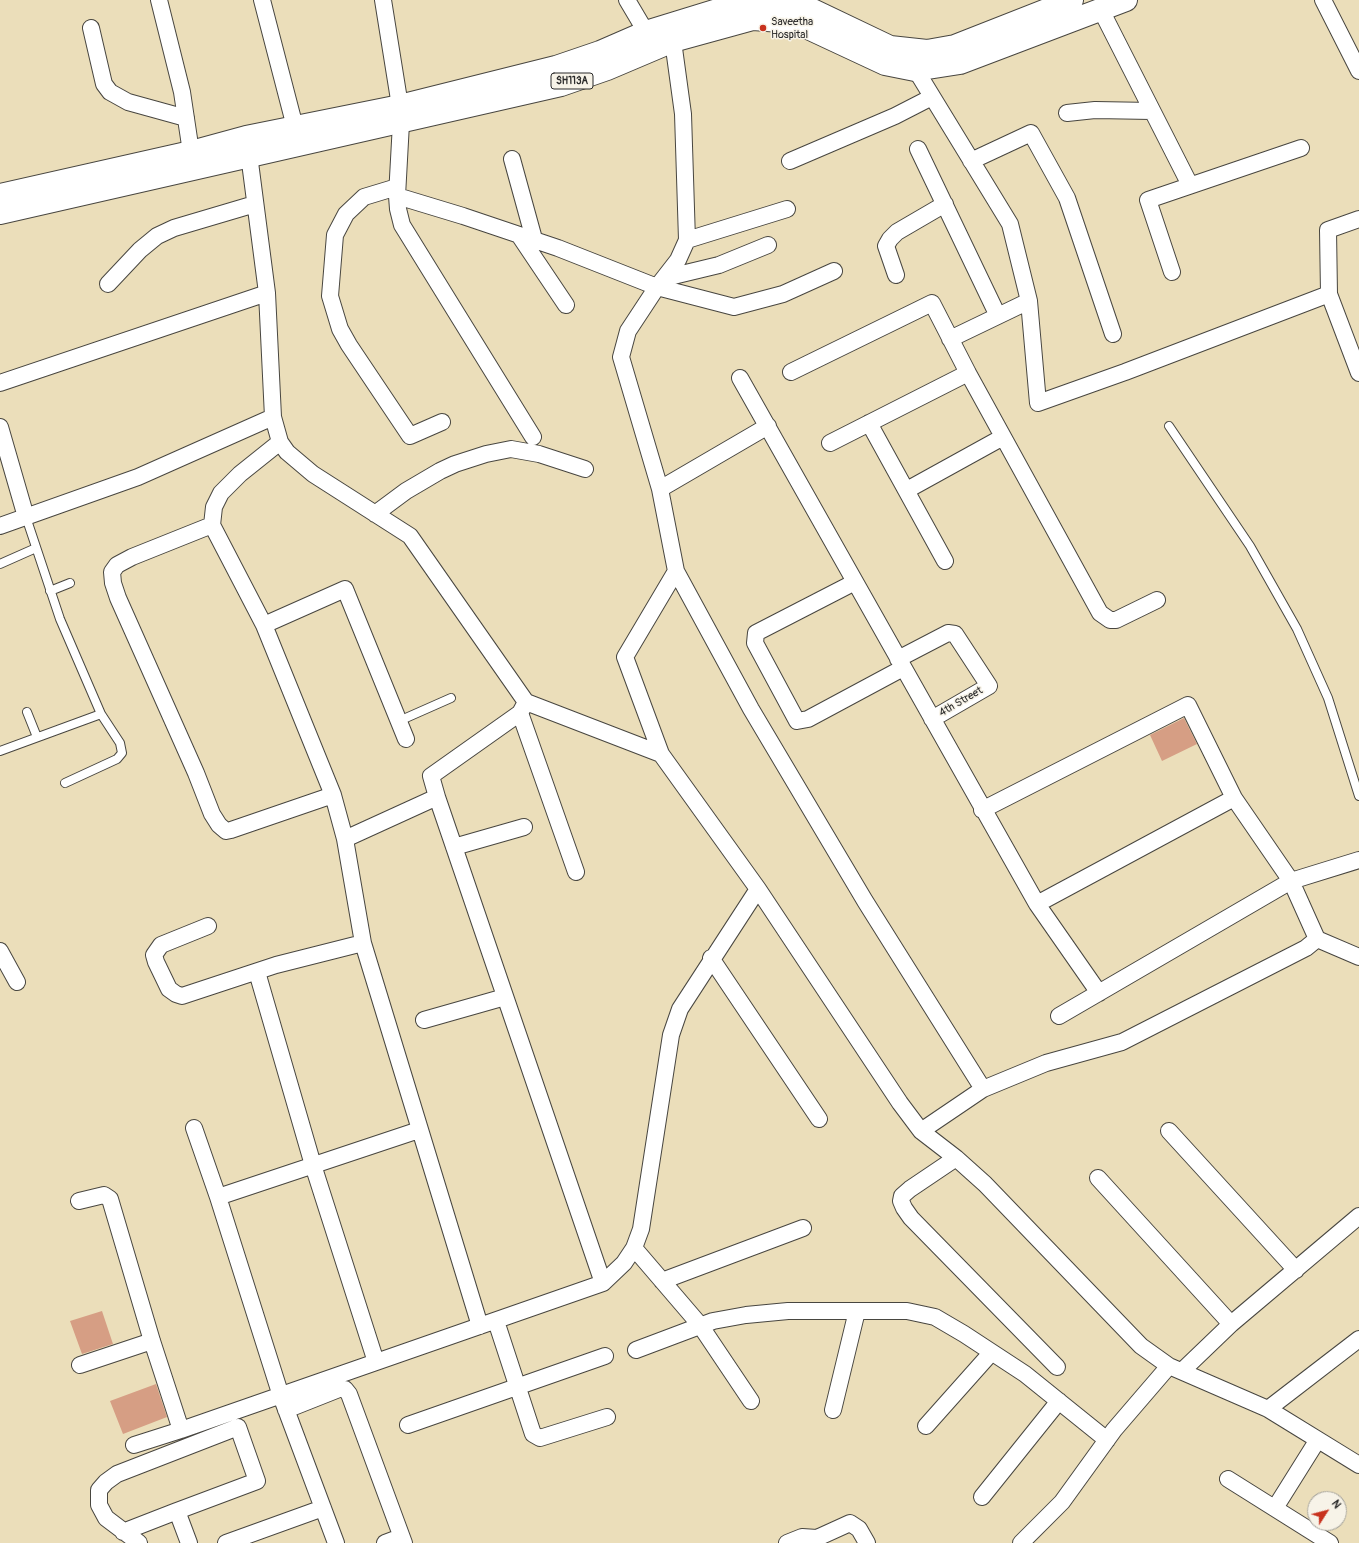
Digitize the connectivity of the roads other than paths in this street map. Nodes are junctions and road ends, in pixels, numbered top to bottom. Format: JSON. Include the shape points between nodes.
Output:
{"nodes":[{"id":1,"x":159,"y":0,"type":"edge"},
{"id":2,"x":262,"y":0,"type":"edge"},
{"id":3,"x":383,"y":0,"type":"edge"},
{"id":4,"x":627,"y":0,"type":"edge"},
{"id":5,"x":750,"y":0,"type":"edge"},
{"id":6,"x":1072,"y":0,"type":"edge"},
{"id":7,"x":1126,"y":0,"type":"edge"},
{"id":8,"x":1323,"y":0,"type":"edge"},
{"id":9,"x":1100,"y":8,"type":"junction"},
{"id":10,"x":91,"y":28,"type":"dead end"},
{"id":11,"x":646,"y":32,"type":"junction"},
{"id":12,"x":673,"y":41,"type":"junction"},
{"id":13,"x":904,"y":48,"type":"junction"},
{"id":14,"x":916,"y":70,"type":"junction"},
{"id":15,"x":1359,"y":71,"type":"edge"},
{"id":16,"x":932,"y":97,"type":"junction"},
{"id":17,"x":1152,"y":111,"type":"junction"},
{"id":18,"x":1068,"y":113,"type":"dead end"},
{"id":19,"x":400,"y":114,"type":"junction"},
{"id":20,"x":186,"y":118,"type":"junction"},
{"id":21,"x":295,"y":127,"type":"junction"},
{"id":22,"x":248,"y":146,"type":"junction"},
{"id":23,"x":1301,"y":148,"type":"dead end"},
{"id":24,"x":918,"y":149,"type":"dead end"},
{"id":25,"x":191,"y":152,"type":"junction"},
{"id":26,"x":512,"y":159,"type":"dead end"},
{"id":27,"x":790,"y":161,"type":"dead end"},
{"id":28,"x":971,"y":161,"type":"junction"},
{"id":29,"x":1190,"y":185,"type":"junction"},
{"id":30,"x":397,"y":192,"type":"junction"},
{"id":31,"x":0,"y":195,"type":"edge"},
{"id":32,"x":255,"y":204,"type":"junction"},
{"id":33,"x":945,"y":204,"type":"junction"},
{"id":34,"x":787,"y":209,"type":"dead end"},
{"id":35,"x":0,"y":213,"type":"edge"},
{"id":36,"x":1359,"y":219,"type":"edge"},
{"id":37,"x":526,"y":237,"type":"junction"},
{"id":38,"x":687,"y":240,"type":"junction"},
{"id":39,"x":768,"y":245,"type":"dead end"},
{"id":40,"x":834,"y":271,"type":"dead end"},
{"id":41,"x":1172,"y":272,"type":"dead end"},
{"id":42,"x":896,"y":275,"type":"dead end"},
{"id":43,"x":661,"y":283,"type":"junction"},
{"id":44,"x":108,"y":284,"type":"dead end"},
{"id":45,"x":267,"y":293,"type":"junction"},
{"id":46,"x":1329,"y":294,"type":"junction"},
{"id":47,"x":1029,"y":301,"type":"junction"},
{"id":48,"x":566,"y":305,"type":"dead end"},
{"id":49,"x":998,"y":316,"type":"junction"},
{"id":50,"x":1112,"y":334,"type":"dead end"},
{"id":51,"x":950,"y":339,"type":"junction"},
{"id":52,"x":791,"y":372,"type":"dead end"},
{"id":53,"x":968,"y":373,"type":"junction"},
{"id":54,"x":1359,"y":373,"type":"edge"},
{"id":55,"x":740,"y":378,"type":"dead end"},
{"id":56,"x":0,"y":383,"type":"edge"},
{"id":57,"x":273,"y":418,"type":"junction"},
{"id":58,"x":442,"y":422,"type":"dead end"},
{"id":59,"x":869,"y":423,"type":"junction"},
{"id":60,"x":768,"y":426,"type":"junction"},
{"id":61,"x":1169,"y":426,"type":"dead end"},
{"id":62,"x":0,"y":427,"type":"edge"},
{"id":63,"x":533,"y":437,"type":"dead end"},
{"id":64,"x":1003,"y":437,"type":"junction"},
{"id":65,"x":280,"y":442,"type":"junction"},
{"id":66,"x":830,"y":443,"type":"dead end"},
{"id":67,"x":585,"y":469,"type":"dead end"},
{"id":68,"x":660,"y":489,"type":"junction"},
{"id":69,"x":907,"y":490,"type":"junction"},
{"id":70,"x":375,"y":514,"type":"junction"},
{"id":71,"x":26,"y":517,"type":"junction"},
{"id":72,"x":212,"y":525,"type":"junction"},
{"id":73,"x":0,"y":526,"type":"edge"},
{"id":74,"x":36,"y":548,"type":"junction"},
{"id":75,"x":945,"y":561,"type":"dead end"},
{"id":76,"x":0,"y":564,"type":"edge"},
{"id":77,"x":676,"y":571,"type":"junction"},
{"id":78,"x":856,"y":582,"type":"junction"},
{"id":79,"x":70,"y":583,"type":"dead end"},
{"id":80,"x":50,"y":591,"type":"junction"},
{"id":81,"x":1157,"y":600,"type":"dead end"},
{"id":82,"x":264,"y":625,"type":"junction"},
{"id":83,"x":901,"y":663,"type":"junction"},
{"id":84,"x":451,"y":698,"type":"dead end"},
{"id":85,"x":523,"y":708,"type":"junction"},
{"id":86,"x":27,"y":712,"type":"dead end"},
{"id":87,"x":101,"y":714,"type":"junction"},
{"id":88,"x":932,"y":719,"type":"junction"},
{"id":89,"x":399,"y":721,"type":"junction"},
{"id":90,"x":37,"y":737,"type":"junction"},
{"id":91,"x":406,"y":739,"type":"dead end"},
{"id":92,"x":0,"y":751,"type":"edge"},
{"id":93,"x":661,"y":754,"type":"junction"},
{"id":94,"x":65,"y":783,"type":"dead end"},
{"id":95,"x":333,"y":794,"type":"junction"},
{"id":96,"x":1359,"y":796,"type":"edge"},
{"id":97,"x":437,"y":797,"type":"junction"},
{"id":98,"x":1234,"y":798,"type":"junction"},
{"id":99,"x":982,"y":810,"type":"junction"},
{"id":100,"x":524,"y":827,"type":"dead end"},
{"id":101,"x":345,"y":839,"type":"junction"},
{"id":102,"x":454,"y":847,"type":"junction"},
{"id":103,"x":1359,"y":860,"type":"edge"},
{"id":104,"x":576,"y":872,"type":"dead end"},
{"id":105,"x":1290,"y":881,"type":"junction"},
{"id":106,"x":758,"y":889,"type":"junction"},
{"id":107,"x":1037,"y":904,"type":"junction"},
{"id":108,"x":208,"y":926,"type":"dead end"},
{"id":109,"x":1317,"y":939,"type":"junction"},
{"id":110,"x":363,"y":943,"type":"junction"},
{"id":111,"x":0,"y":951,"type":"edge"},
{"id":112,"x":711,"y":958,"type":"junction"},
{"id":113,"x":1359,"y":958,"type":"edge"},
{"id":114,"x":257,"y":972,"type":"junction"},
{"id":115,"x":17,"y":982,"type":"dead end"},
{"id":116,"x":1099,"y":993,"type":"junction"},
{"id":117,"x":505,"y":997,"type":"junction"},
{"id":118,"x":1059,"y":1016,"type":"dead end"},
{"id":119,"x":424,"y":1020,"type":"dead end"},
{"id":120,"x":983,"y":1090,"type":"junction"},
{"id":121,"x":819,"y":1119,"type":"dead end"},
{"id":122,"x":194,"y":1128,"type":"dead end"},
{"id":123,"x":419,"y":1130,"type":"junction"},
{"id":124,"x":921,"y":1131,"type":"junction"},
{"id":125,"x":1169,"y":1131,"type":"dead end"},
{"id":126,"x":956,"y":1158,"type":"junction"},
{"id":127,"x":313,"y":1165,"type":"junction"},
{"id":128,"x":1098,"y":1178,"type":"dead end"},
{"id":129,"x":218,"y":1197,"type":"junction"},
{"id":130,"x":79,"y":1202,"type":"dead end"},
{"id":131,"x":1359,"y":1216,"type":"edge"},
{"id":132,"x":803,"y":1228,"type":"dead end"},
{"id":133,"x":634,"y":1248,"type":"junction"},
{"id":134,"x":1296,"y":1270,"type":"junction"},
{"id":135,"x":662,"y":1281,"type":"junction"},
{"id":136,"x":603,"y":1282,"type":"junction"},
{"id":137,"x":857,"y":1311,"type":"junction"},
{"id":138,"x":496,"y":1321,"type":"junction"},
{"id":139,"x":1231,"y":1324,"type":"junction"},
{"id":140,"x":700,"y":1325,"type":"junction"},
{"id":141,"x":480,"y":1326,"type":"junction"},
{"id":142,"x":1359,"y":1339,"type":"edge"},
{"id":143,"x":152,"y":1341,"type":"junction"},
{"id":144,"x":636,"y":1350,"type":"dead end"},
{"id":145,"x":991,"y":1353,"type":"junction"},
{"id":146,"x":605,"y":1356,"type":"dead end"},
{"id":147,"x":376,"y":1362,"type":"junction"},
{"id":148,"x":80,"y":1365,"type":"dead end"},
{"id":149,"x":1057,"y":1367,"type":"dead end"},
{"id":150,"x":1175,"y":1368,"type":"junction"},
{"id":151,"x":517,"y":1386,"type":"junction"},
{"id":152,"x":751,"y":1402,"type":"dead end"},
{"id":153,"x":1059,"y":1402,"type":"junction"},
{"id":154,"x":283,"y":1403,"type":"junction"},
{"id":155,"x":1268,"y":1409,"type":"junction"},
{"id":156,"x":833,"y":1410,"type":"dead end"},
{"id":157,"x":607,"y":1417,"type":"dead end"},
{"id":158,"x":408,"y":1425,"type":"dead end"},
{"id":159,"x":926,"y":1426,"type":"dead end"},
{"id":160,"x":181,"y":1430,"type":"junction"},
{"id":161,"x":1107,"y":1440,"type":"junction"},
{"id":162,"x":1317,"y":1441,"type":"junction"},
{"id":163,"x":134,"y":1445,"type":"dead end"},
{"id":164,"x":1359,"y":1465,"type":"edge"},
{"id":165,"x":1228,"y":1479,"type":"dead end"},
{"id":166,"x":982,"y":1497,"type":"dead end"},
{"id":167,"x":323,"y":1508,"type":"junction"},
{"id":168,"x":1275,"y":1508,"type":"junction"},
{"id":169,"x":176,"y":1511,"type":"junction"},
{"id":170,"x":123,"y":1532,"type":"junction"},
{"id":171,"x":402,"y":1540,"type":"edge"},
{"id":172,"x":139,"y":1543,"type":"edge"},
{"id":173,"x":189,"y":1543,"type":"edge"},
{"id":174,"x":226,"y":1543,"type":"edge"},
{"id":175,"x":336,"y":1543,"type":"edge"},
{"id":176,"x":385,"y":1543,"type":"edge"},
{"id":177,"x":787,"y":1543,"type":"edge"},
{"id":178,"x":867,"y":1543,"type":"edge"},
{"id":179,"x":1021,"y":1543,"type":"edge"},
{"id":180,"x":1330,"y":1543,"type":"edge"}],
"edges":[{"from":1,"to":20,"type":"street"},
{"from":2,"to":21,"type":"street"},
{"from":3,"to":19,"type":"street"},
{"from":4,"to":11,"type":"street"},
{"from":5,"to":11,"type":"main road","number":"SH113A"},
{"from":5,"to":13,"type":"main road","number":"SH113A","via":[[800,4],[890,47]]},
{"from":6,"to":13,"type":"main road","number":"SH113A","via":[[955,46],[927,51]]},
{"from":7,"to":9,"type":"main road","number":"SH113A"},
{"from":8,"to":15,"type":"street"},
{"from":9,"to":14,"type":"main road","number":"SH113A","via":[[960,63]]},
{"from":9,"to":17,"type":"street"},
{"from":10,"to":20,"type":"street","via":[[104,84],[110,92],[128,102]]},
{"from":11,"to":19,"type":"main road","number":"SH113A","via":[[556,67]]},
{"from":12,"to":14,"type":"main road","number":"SH113A","via":[[753,19],[779,19],[795,22],[885,64]]},
{"from":12,"to":19,"type":"main road","number":"SH113A","via":[[561,85]]},
{"from":12,"to":38,"type":"street","via":[[684,114]]},
{"from":13,"to":14,"type":"street"},
{"from":14,"to":16,"type":"street"},
{"from":16,"to":27,"type":"street","via":[[895,116]]},
{"from":16,"to":28,"type":"street"},
{"from":17,"to":18,"type":"street","via":[[1094,110]]},
{"from":17,"to":29,"type":"street"},
{"from":19,"to":21,"type":"main road","number":"SH113A"},
{"from":19,"to":22,"type":"main road","number":"SH113A"},
{"from":19,"to":30,"type":"street"},
{"from":20,"to":25,"type":"street"},
{"from":21,"to":22,"type":"main road","number":"SH113A"},
{"from":22,"to":25,"type":"main road","number":"SH113A"},
{"from":22,"to":32,"type":"street"},
{"from":22,"to":35,"type":"main road","number":"SH113A"},
{"from":23,"to":29,"type":"street"},
{"from":24,"to":33,"type":"street"},
{"from":25,"to":31,"type":"main road","number":"SH113A"},
{"from":26,"to":37,"type":"street"},
{"from":28,"to":47,"type":"street","via":[[1010,224]]},
{"from":28,"to":50,"type":"street","via":[[1031,133],[1067,198]]},
{"from":29,"to":41,"type":"street","via":[[1148,200]]},
{"from":30,"to":37,"type":"street"},
{"from":30,"to":58,"type":"street","via":[[364,197],[346,214],[335,235],[330,296],[338,324],[349,345],[410,436]]},
{"from":30,"to":63,"type":"street","via":[[402,225]]},
{"from":32,"to":44,"type":"street","via":[[174,228],[157,236]]},
{"from":32,"to":45,"type":"street"},
{"from":33,"to":42,"type":"street","via":[[897,232],[890,239],[886,246]]},
{"from":33,"to":49,"type":"street"},
{"from":34,"to":38,"type":"street"},
{"from":36,"to":46,"type":"street","via":[[1328,230]]},
{"from":37,"to":43,"type":"street"},
{"from":37,"to":48,"type":"street"},
{"from":38,"to":43,"type":"street","via":[[678,260]]},
{"from":39,"to":43,"type":"street","via":[[720,265]]},
{"from":40,"to":43,"type":"street","via":[[783,294],[734,307]]},
{"from":43,"to":68,"type":"street","via":[[628,331],[621,357]]},
{"from":45,"to":56,"type":"street"},
{"from":45,"to":57,"type":"street"},
{"from":46,"to":47,"type":"street","via":[[1038,403]]},
{"from":46,"to":54,"type":"street"},
{"from":47,"to":49,"type":"street"},
{"from":49,"to":51,"type":"street"},
{"from":51,"to":52,"type":"street","via":[[932,303]]},
{"from":51,"to":53,"type":"street"},
{"from":53,"to":59,"type":"street"},
{"from":53,"to":64,"type":"street"},
{"from":55,"to":60,"type":"street"},
{"from":57,"to":65,"type":"street"},
{"from":57,"to":71,"type":"street","via":[[138,477]]},
{"from":59,"to":66,"type":"street"},
{"from":59,"to":69,"type":"street"},
{"from":60,"to":68,"type":"street"},
{"from":60,"to":78,"type":"street"},
{"from":61,"to":96,"type":"lane","via":[[1250,546],[1297,629],[1328,698]]},
{"from":62,"to":71,"type":"street"},
{"from":64,"to":69,"type":"street"},
{"from":64,"to":81,"type":"street","via":[[1100,613],[1110,620],[1116,620]]},
{"from":65,"to":70,"type":"street","via":[[286,452],[313,474]]},
{"from":65,"to":72,"type":"street","via":[[221,492],[214,507]]},
{"from":67,"to":70,"type":"street","via":[[539,454],[511,449],[486,454],[440,471],[406,491]]},
{"from":68,"to":77,"type":"street"},
{"from":69,"to":75,"type":"street"},
{"from":70,"to":85,"type":"street","via":[[410,536]]},
{"from":71,"to":73,"type":"street"},
{"from":71,"to":74,"type":"lane"},
{"from":72,"to":82,"type":"street"},
{"from":72,"to":95,"type":"street","via":[[132,557],[117,565],[112,572],[118,598],[212,814],[219,825],[231,830]]},
{"from":74,"to":76,"type":"lane"},
{"from":74,"to":80,"type":"lane"},
{"from":77,"to":93,"type":"street","via":[[625,657]]},
{"from":77,"to":120,"type":"street","via":[[759,722],[865,901]]},
{"from":78,"to":83,"type":"street"},
{"from":78,"to":83,"type":"street","via":[[756,633],[755,643],[797,721],[808,719]]},
{"from":79,"to":80,"type":"lane"},
{"from":80,"to":87,"type":"lane"},
{"from":82,"to":89,"type":"street","via":[[345,589]]},
{"from":82,"to":95,"type":"street"},
{"from":83,"to":88,"type":"street"},
{"from":83,"to":88,"type":"street","name":"4th Street","via":[[948,633],[955,634],[989,686]]},
{"from":84,"to":89,"type":"lane"},
{"from":85,"to":93,"type":"street"},
{"from":85,"to":97,"type":"street","via":[[431,776]]},
{"from":85,"to":104,"type":"street"},
{"from":86,"to":90,"type":"lane"},
{"from":87,"to":90,"type":"lane"},
{"from":87,"to":94,"type":"lane","via":[[120,743],[122,753],[117,759]]},
{"from":88,"to":99,"type":"street"},
{"from":89,"to":91,"type":"street"},
{"from":90,"to":92,"type":"lane"},
{"from":93,"to":106,"type":"street"},
{"from":95,"to":101,"type":"street"},
{"from":97,"to":101,"type":"street"},
{"from":97,"to":102,"type":"street"},
{"from":98,"to":99,"type":"street","via":[[1188,705]]},
{"from":98,"to":105,"type":"street"},
{"from":98,"to":107,"type":"street"},
{"from":99,"to":107,"type":"street"},
{"from":100,"to":102,"type":"street"},
{"from":101,"to":110,"type":"street"},
{"from":102,"to":117,"type":"street"},
{"from":103,"to":105,"type":"street"},
{"from":105,"to":109,"type":"street"},
{"from":105,"to":116,"type":"street"},
{"from":106,"to":112,"type":"street"},
{"from":106,"to":124,"type":"street"},
{"from":107,"to":116,"type":"street"},
{"from":108,"to":114,"type":"street","via":[[161,945],[154,955],[169,989],[182,996]]},
{"from":109,"to":113,"type":"street"},
{"from":109,"to":120,"type":"street","via":[[1306,948],[1242,982],[1122,1042],[1046,1063]]},
{"from":110,"to":114,"type":"street"},
{"from":110,"to":123,"type":"street"},
{"from":111,"to":115,"type":"street"},
{"from":112,"to":121,"type":"street"},
{"from":112,"to":133,"type":"street","via":[[680,1008],[671,1035],[641,1229]]},
{"from":114,"to":127,"type":"street"},
{"from":116,"to":118,"type":"street"},
{"from":117,"to":119,"type":"street"},
{"from":117,"to":136,"type":"street"},
{"from":120,"to":124,"type":"street"},
{"from":122,"to":129,"type":"street"},
{"from":123,"to":127,"type":"street"},
{"from":123,"to":141,"type":"street"},
{"from":124,"to":126,"type":"street"},
{"from":125,"to":134,"type":"street"},
{"from":126,"to":149,"type":"street","via":[[910,1189],[902,1196],[901,1202],[911,1218]]},
{"from":126,"to":150,"type":"street","via":[[1141,1346]]},
{"from":127,"to":129,"type":"street"},
{"from":127,"to":147,"type":"street"},
{"from":128,"to":139,"type":"street"},
{"from":129,"to":154,"type":"street"},
{"from":130,"to":143,"type":"street","via":[[104,1195],[110,1200]]},
{"from":131,"to":134,"type":"street"},
{"from":132,"to":135,"type":"street"},
{"from":133,"to":135,"type":"street"},
{"from":133,"to":136,"type":"street","via":[[624,1264]]},
{"from":134,"to":139,"type":"street"},
{"from":135,"to":140,"type":"street"},
{"from":136,"to":138,"type":"street"},
{"from":137,"to":140,"type":"street","via":[[788,1311],[746,1315]]},
{"from":137,"to":145,"type":"street","via":[[907,1311],[935,1317]]},
{"from":137,"to":156,"type":"street"},
{"from":138,"to":141,"type":"street"},
{"from":138,"to":151,"type":"street"},
{"from":139,"to":150,"type":"street"},
{"from":140,"to":144,"type":"street"},
{"from":140,"to":152,"type":"street"},
{"from":141,"to":147,"type":"street"},
{"from":142,"to":155,"type":"street"},
{"from":143,"to":148,"type":"street"},
{"from":143,"to":160,"type":"street"},
{"from":145,"to":153,"type":"street","via":[[1025,1374]]},
{"from":145,"to":159,"type":"street"},
{"from":146,"to":151,"type":"street"},
{"from":147,"to":154,"type":"street"},
{"from":150,"to":155,"type":"street"},
{"from":150,"to":161,"type":"street"},
{"from":151,"to":157,"type":"street","via":[[528,1425],[532,1434],[540,1438]]},
{"from":151,"to":158,"type":"street"},
{"from":153,"to":161,"type":"street"},
{"from":153,"to":166,"type":"street"},
{"from":154,"to":160,"type":"street"},
{"from":154,"to":167,"type":"street"},
{"from":154,"to":171,"type":"street","via":[[345,1389]]},
{"from":155,"to":162,"type":"street"},
{"from":160,"to":163,"type":"street"},
{"from":161,"to":179,"type":"street","via":[[1062,1502]]},
{"from":162,"to":164,"type":"street"},
{"from":162,"to":168,"type":"street"},
{"from":165,"to":168,"type":"street"},
{"from":167,"to":174,"type":"street"},
{"from":167,"to":175,"type":"street"},
{"from":168,"to":180,"type":"street"},
{"from":169,"to":170,"type":"street"},
{"from":169,"to":170,"type":"street","via":[[257,1480],[238,1427],[117,1474],[106,1482],[99,1490],[99,1505],[106,1518]]},
{"from":169,"to":173,"type":"street"},
{"from":170,"to":172,"type":"street"},
{"from":171,"to":176,"type":"street"},
{"from":177,"to":178,"type":"street","via":[[802,1537],[817,1538],[850,1523],[859,1529]]}]}
